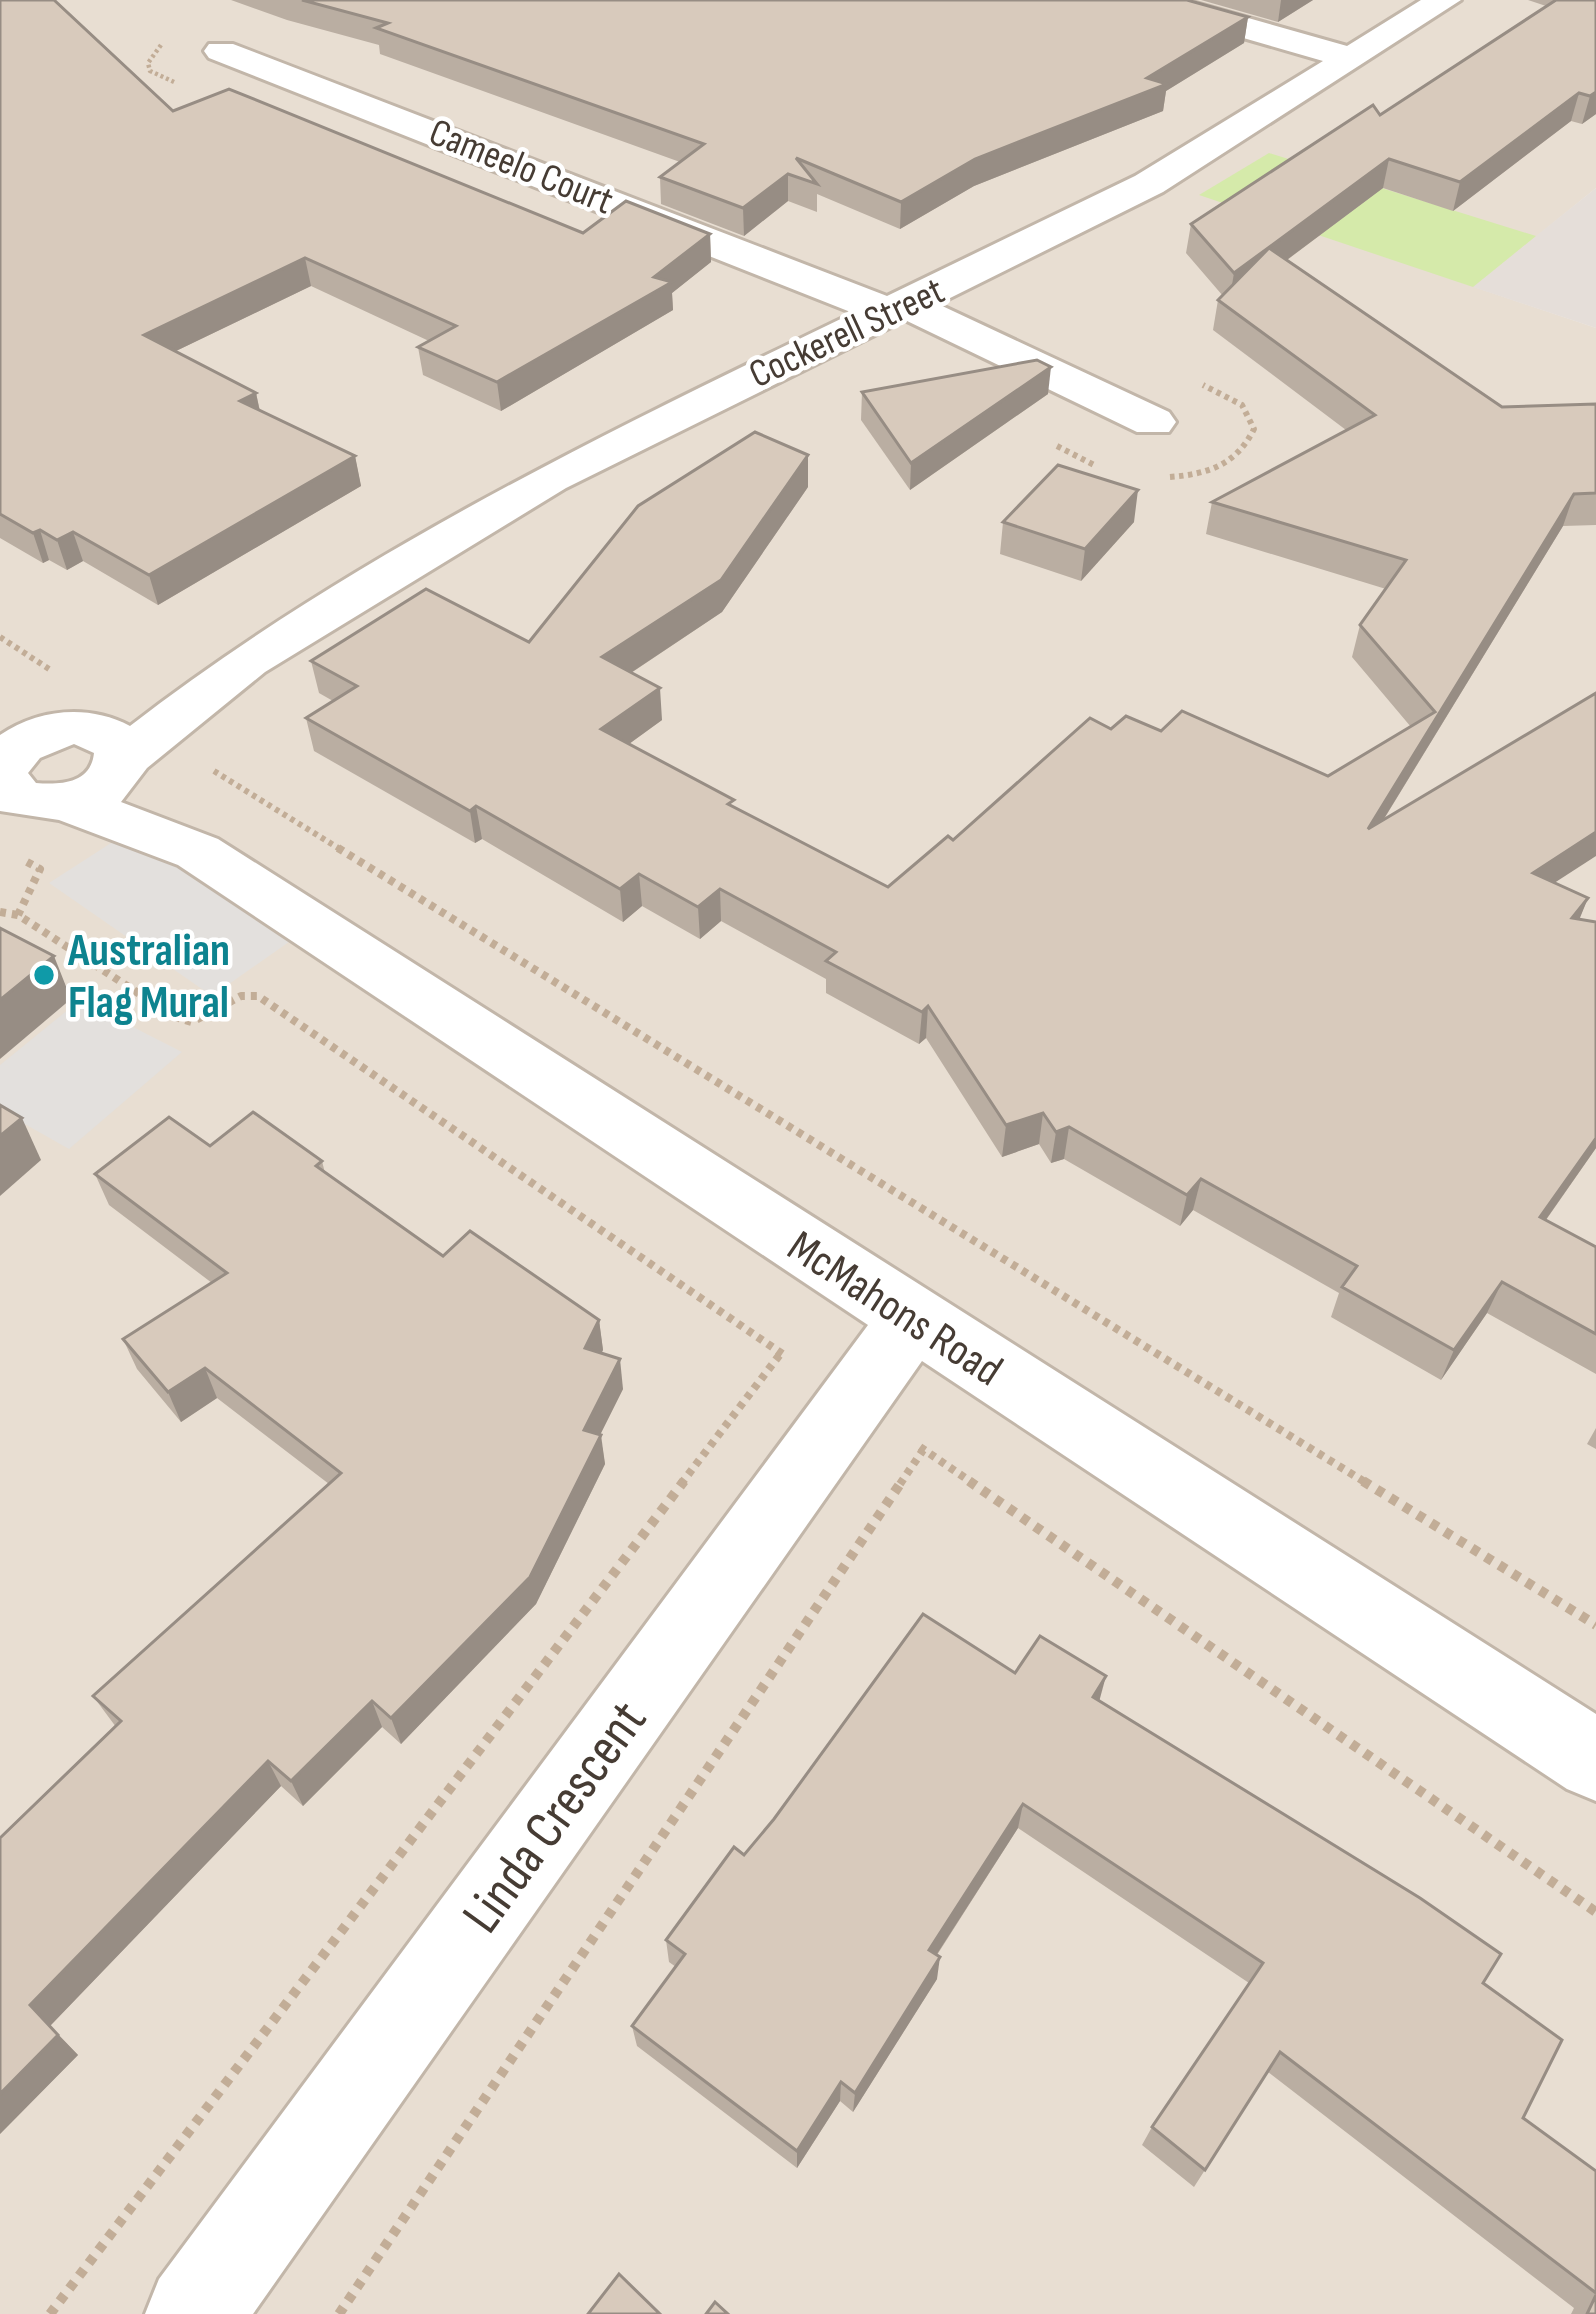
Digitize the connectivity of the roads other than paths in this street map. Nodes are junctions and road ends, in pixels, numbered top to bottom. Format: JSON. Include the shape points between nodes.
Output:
{"nodes":[{"id":1,"x":1148,"y":0,"type":"edge"},
{"id":2,"x":1444,"y":0,"type":"edge"},
{"id":3,"x":221,"y":51,"type":"dead end"},
{"id":4,"x":1352,"y":58,"type":"junction"},
{"id":5,"x":896,"y":308,"type":"junction"},
{"id":6,"x":1153,"y":422,"type":"dead end"},
{"id":7,"x":0,"y":703,"type":"edge"},
{"id":8,"x":98,"y":746,"type":"junction"},
{"id":9,"x":16,"y":795,"type":"edge"},
{"id":10,"x":198,"y":852,"type":"junction"},
{"id":11,"x":912,"y":1319,"type":"junction"},
{"id":12,"x":1596,"y":1761,"type":"edge"},
{"id":13,"x":194,"y":2314,"type":"edge"}],
"edges":[{"from":1,"to":4,"type":"street"},
{"from":2,"to":4,"type":"street","name":"Cockerell Street"},
{"from":3,"to":5,"type":"street","name":"Cameelo Court"},
{"from":4,"to":5,"type":"street","name":"Cockerell Street","via":[[1150,184]]},
{"from":5,"to":6,"type":"street","name":"Cameelo Court"},
{"from":5,"to":8,"type":"street","name":"Cockerell Street","via":[[567,468]]},
{"from":7,"to":8,"type":"street","name":"McMahons Road"},
{"from":8,"to":9,"type":"street","via":[[93,793]]},
{"from":8,"to":9,"type":"street","via":[[26,742]]},
{"from":8,"to":10,"type":"street","name":"McMahons Road"},
{"from":9,"to":10,"type":"street","name":"McMahons Road"},
{"from":10,"to":11,"type":"street","name":"McMahons Road"},
{"from":11,"to":12,"type":"street","name":"McMahons Road"},
{"from":11,"to":13,"type":"street","name":"Linda Crescent"}]}
